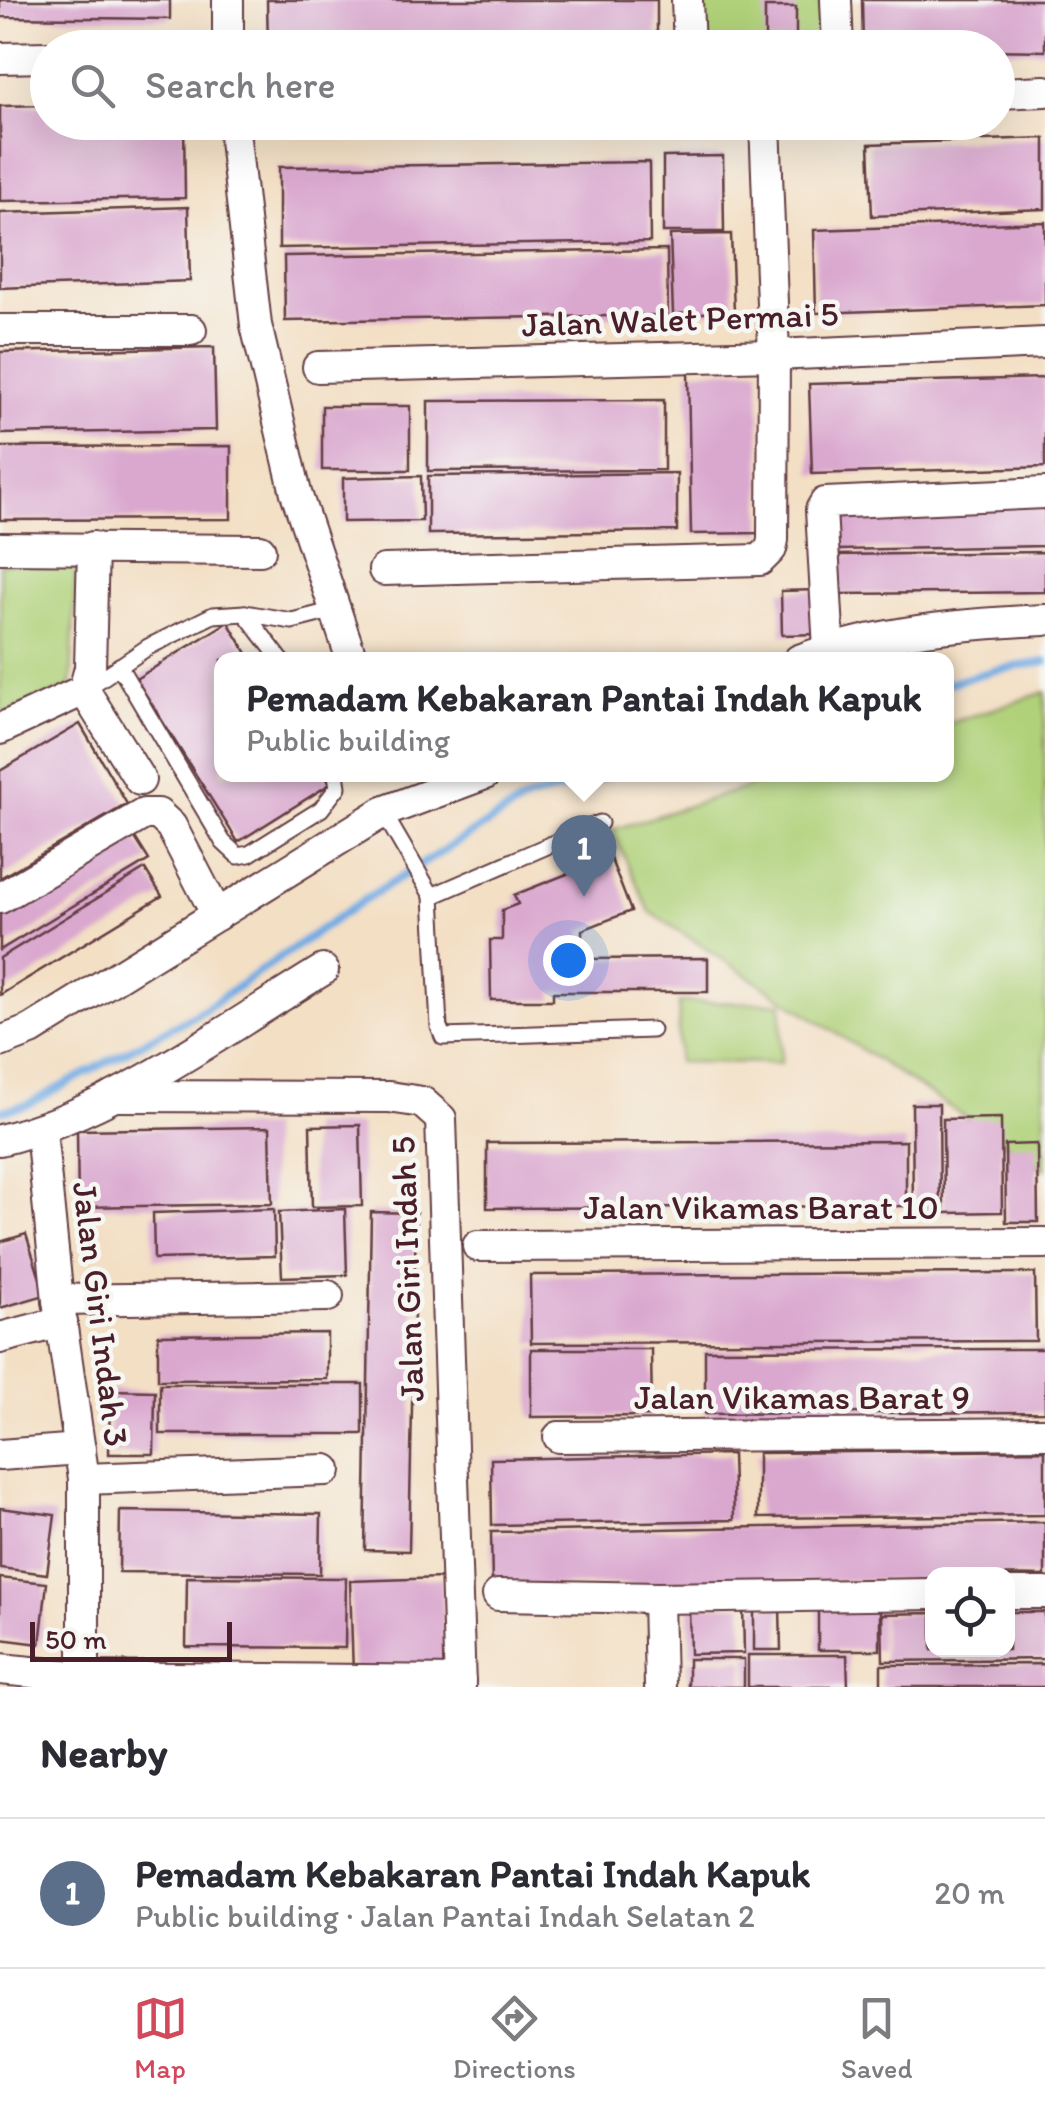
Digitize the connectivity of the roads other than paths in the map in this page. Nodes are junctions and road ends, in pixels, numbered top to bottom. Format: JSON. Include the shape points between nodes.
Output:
{"nodes":[{"id":1,"x":228,"y":0,"type":"edge"},
{"id":2,"x":687,"y":0,"type":"edge"},
{"id":3,"x":836,"y":0,"type":"edge"},
{"id":4,"x":228,"y":30,"type":"edge"},
{"id":5,"x":688,"y":30,"type":"edge"},
{"id":6,"x":837,"y":30,"type":"edge"},
{"id":7,"x":30,"y":57,"type":"edge"},
{"id":8,"x":0,"y":58,"type":"edge"},
{"id":9,"x":1045,"y":91,"type":"edge"},
{"id":10,"x":1015,"y":92,"type":"edge"},
{"id":11,"x":236,"y":140,"type":"edge"},
{"id":12,"x":766,"y":140,"type":"edge"},
{"id":13,"x":0,"y":330,"type":"edge"},
{"id":14,"x":191,"y":330,"type":"dead end"},
{"id":15,"x":1045,"y":344,"type":"edge"},
{"id":16,"x":774,"y":355,"type":"junction"},
{"id":17,"x":318,"y":367,"type":"dead end"},
{"id":18,"x":1045,"y":493,"type":"edge"},
{"id":19,"x":94,"y":546,"type":"junction"},
{"id":20,"x":0,"y":548,"type":"edge"},
{"id":21,"x":260,"y":550,"type":"dead end"},
{"id":22,"x":384,"y":570,"type":"dead end"},
{"id":23,"x":335,"y":610,"type":"junction"},
{"id":24,"x":245,"y":613,"type":"junction"},
{"id":25,"x":1045,"y":620,"type":"edge"},
{"id":26,"x":828,"y":649,"type":"junction"},
{"id":27,"x":275,"y":652,"type":"edge"},
{"id":28,"x":349,"y":652,"type":"edge"},
{"id":29,"x":820,"y":652,"type":"edge"},
{"id":30,"x":120,"y":666,"type":"junction"},
{"id":31,"x":84,"y":690,"type":"junction"},
{"id":32,"x":0,"y":730,"type":"edge"},
{"id":33,"x":140,"y":780,"type":"dead end"},
{"id":34,"x":337,"y":782,"type":"edge"},
{"id":35,"x":463,"y":782,"type":"edge"},
{"id":36,"x":382,"y":812,"type":"junction"},
{"id":37,"x":600,"y":823,"type":"dead end"},
{"id":38,"x":429,"y":890,"type":"junction"},
{"id":39,"x":0,"y":898,"type":"edge"},
{"id":40,"x":217,"y":915,"type":"junction"},
{"id":41,"x":323,"y":970,"type":"dead end"},
{"id":42,"x":652,"y":1030,"type":"dead end"},
{"id":43,"x":0,"y":1042,"type":"edge"},
{"id":44,"x":116,"y":1096,"type":"junction"},
{"id":45,"x":40,"y":1130,"type":"junction"},
{"id":46,"x":0,"y":1140,"type":"edge"},
{"id":47,"x":1045,"y":1243,"type":"edge"},
{"id":48,"x":478,"y":1246,"type":"dead end"},
{"id":49,"x":328,"y":1296,"type":"dead end"},
{"id":50,"x":60,"y":1311,"type":"junction"},
{"id":51,"x":0,"y":1338,"type":"edge"},
{"id":52,"x":1045,"y":1433,"type":"edge"},
{"id":53,"x":559,"y":1437,"type":"dead end"},
{"id":54,"x":0,"y":1456,"type":"edge"},
{"id":55,"x":82,"y":1464,"type":"junction"},
{"id":56,"x":326,"y":1470,"type":"dead end"},
{"id":57,"x":1015,"y":1593,"type":"edge"},
{"id":58,"x":1045,"y":1593,"type":"edge"},
{"id":59,"x":925,"y":1594,"type":"edge"},
{"id":60,"x":498,"y":1596,"type":"dead end"},
{"id":61,"x":658,"y":1598,"type":"junction"},
{"id":62,"x":0,"y":1669,"type":"edge"},
{"id":63,"x":85,"y":1682,"type":"edge"},
{"id":64,"x":460,"y":1684,"type":"edge"},
{"id":65,"x":660,"y":1687,"type":"edge"}],
"edges":[{"from":1,"to":4,"type":"street"},
{"from":2,"to":5,"type":"street"},
{"from":3,"to":6,"type":"street"},
{"from":7,"to":8,"type":"street"},
{"from":9,"to":10,"type":"street"},
{"from":11,"to":23,"type":"street","via":[[256,325],[296,493]]},
{"from":12,"to":16,"type":"street"},
{"from":13,"to":14,"type":"street"},
{"from":15,"to":16,"type":"street","name":"Jalan Walet Permai 5"},
{"from":16,"to":17,"type":"street","name":"Jalan Walet Permai 5"},
{"from":16,"to":22,"type":"street","via":[[773,540],[760,560]]},
{"from":18,"to":26,"type":"street","via":[[825,503]]},
{"from":19,"to":20,"type":"street"},
{"from":19,"to":21,"type":"street"},
{"from":19,"to":31,"type":"street"},
{"from":23,"to":24,"type":"lane","via":[[292,621]]},
{"from":23,"to":28,"type":"street"},
{"from":24,"to":27,"type":"lane"},
{"from":24,"to":30,"type":"lane","via":[[213,615]]},
{"from":25,"to":26,"type":"street","via":[[950,624]]},
{"from":26,"to":29,"type":"street"},
{"from":30,"to":31,"type":"lane"},
{"from":30,"to":34,"type":"lane","via":[[223,842],[238,856],[321,808]]},
{"from":31,"to":32,"type":"street"},
{"from":31,"to":33,"type":"street"},
{"from":35,"to":36,"type":"street"},
{"from":36,"to":38,"type":"lane"},
{"from":36,"to":40,"type":"street"},
{"from":37,"to":38,"type":"lane"},
{"from":38,"to":42,"type":"lane","via":[[443,1036]]},
{"from":39,"to":40,"type":"street","via":[[144,814],[158,814],[172,826]]},
{"from":40,"to":43,"type":"street","via":[[31,1030]]},
{"from":41,"to":44,"type":"street","name":"Jalan Giri Indah 5"},
{"from":44,"to":45,"type":"street","name":"Jalan Giri Indah 5"},
{"from":44,"to":64,"type":"street","name":"Jalan Giri Indah 5","via":[[389,1096],[422,1102],[441,1120]]},
{"from":45,"to":46,"type":"street","name":"Jalan Giri Indah 5"},
{"from":45,"to":50,"type":"street","name":"Jalan Giri Indah 3"},
{"from":47,"to":48,"type":"street","name":"Jalan Vikamas Barat 10"},
{"from":49,"to":50,"type":"street"},
{"from":50,"to":51,"type":"street"},
{"from":50,"to":55,"type":"street","name":"Jalan Giri Indah 3"},
{"from":52,"to":53,"type":"street","name":"Jalan Vikamas Barat 9"},
{"from":54,"to":55,"type":"street"},
{"from":55,"to":56,"type":"street"},
{"from":55,"to":63,"type":"street","name":"Jalan Giri Indah 3"},
{"from":57,"to":58,"type":"street"},
{"from":59,"to":61,"type":"street"},
{"from":60,"to":61,"type":"street"},
{"from":61,"to":65,"type":"street"},
{"from":62,"to":63,"type":"street"},
{"from":63,"to":64,"type":"street"}]}
